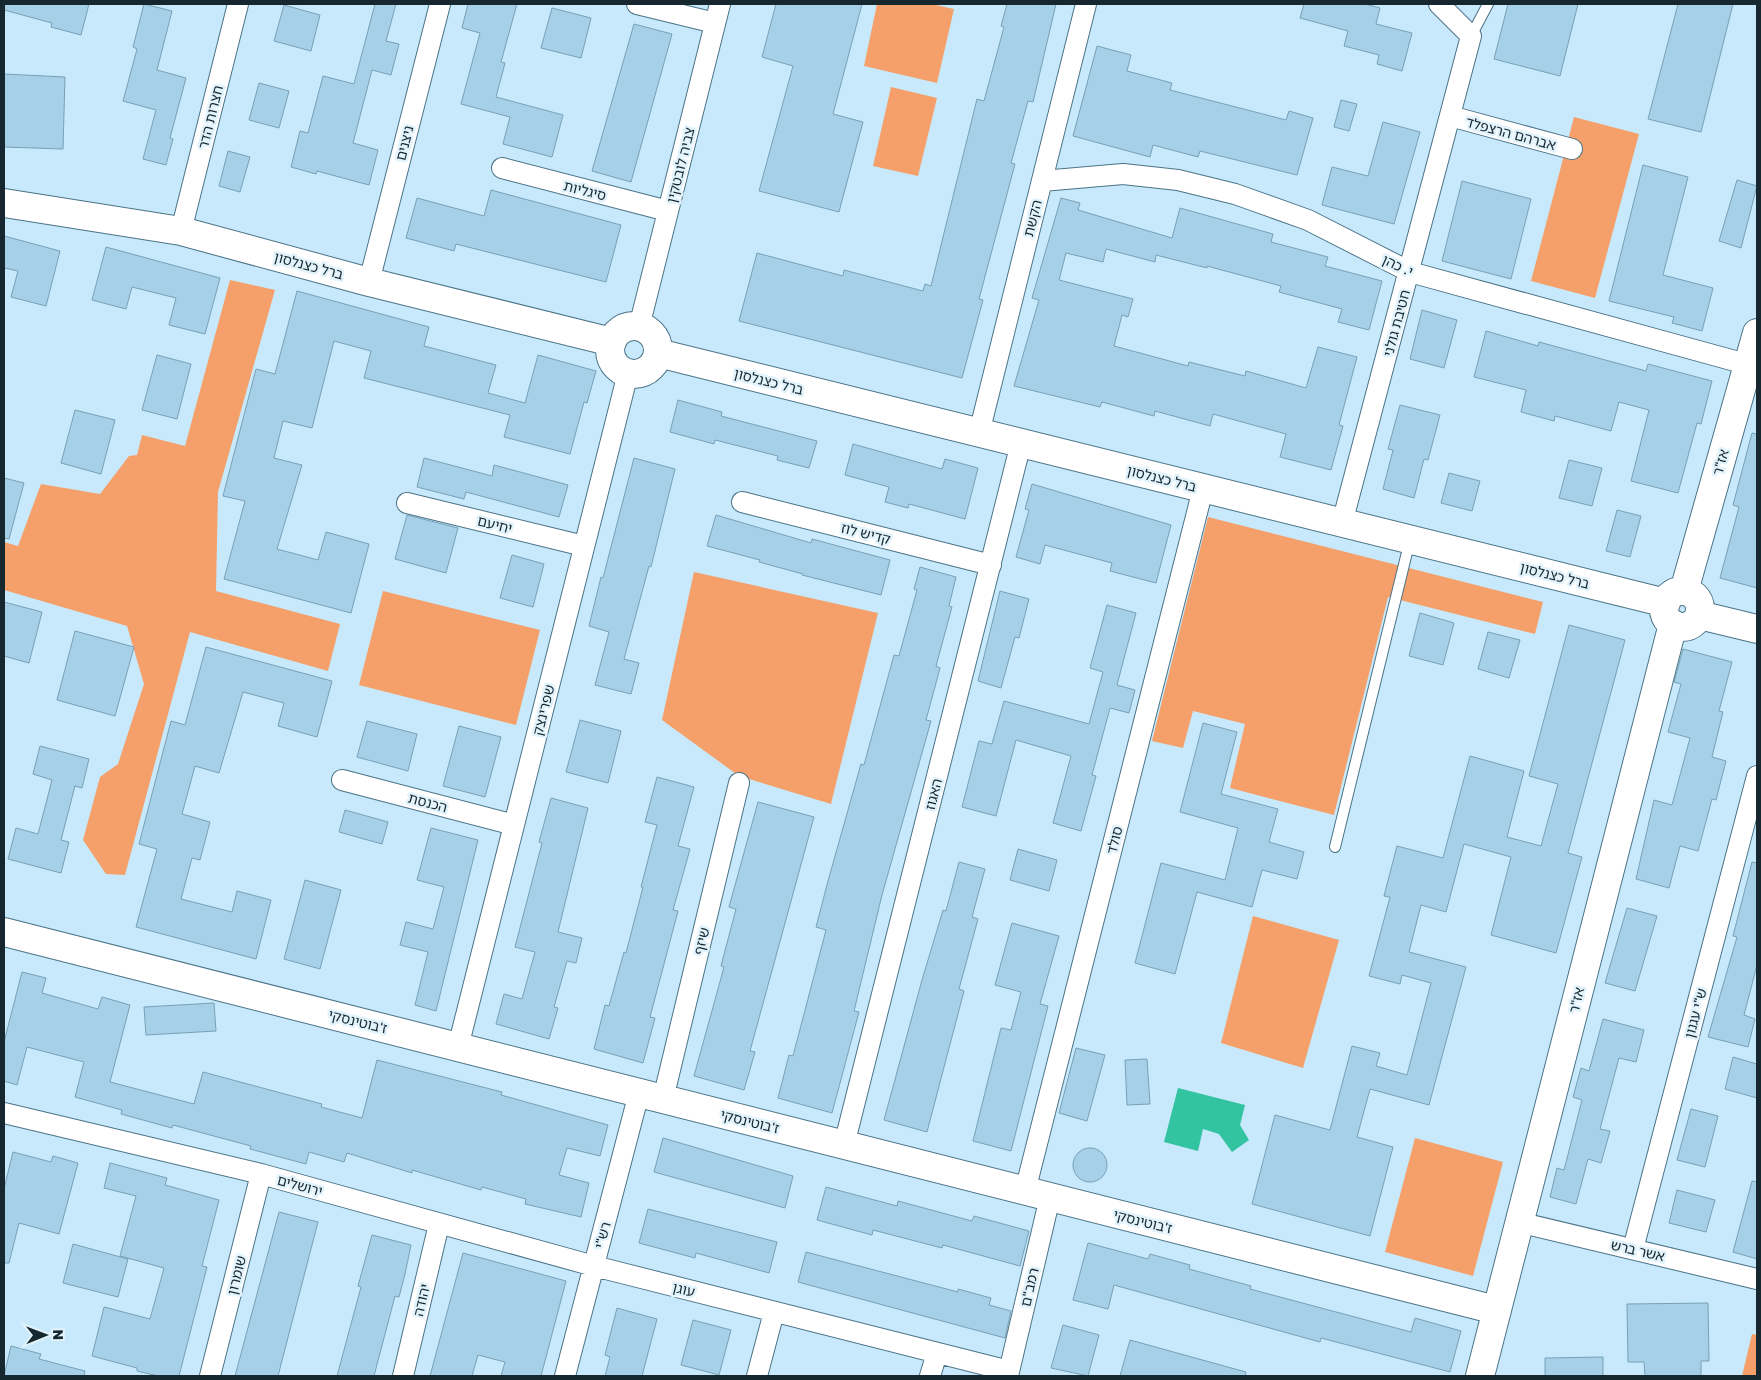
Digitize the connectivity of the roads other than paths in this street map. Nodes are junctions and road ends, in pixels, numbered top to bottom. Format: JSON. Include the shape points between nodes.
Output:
{"nodes":[{"id":1,"x":238,"y":4,"type":"edge"},
{"id":2,"x":440,"y":4,"type":"edge"},
{"id":3,"x":637,"y":4,"type":"edge"},
{"id":4,"x":1086,"y":4,"type":"edge"},
{"id":5,"x":1439,"y":4,"type":"edge"},
{"id":6,"x":1488,"y":4,"type":"edge"},
{"id":7,"x":718,"y":13,"type":"edge"},
{"id":8,"x":1471,"y":36,"type":"junction"},
{"id":9,"x":1450,"y":116,"type":"junction"},
{"id":10,"x":1572,"y":149,"type":"dead end"},
{"id":11,"x":502,"y":168,"type":"dead end"},
{"id":12,"x":1042,"y":181,"type":"junction"},
{"id":13,"x":4,"y":203,"type":"edge"},
{"id":14,"x":668,"y":211,"type":"junction"},
{"id":15,"x":181,"y":231,"type":"junction"},
{"id":16,"x":1410,"y":272,"type":"junction"},
{"id":17,"x":369,"y":282,"type":"junction"},
{"id":18,"x":639,"y":326,"type":"junction"},
{"id":19,"x":1757,"y":333,"type":"edge"},
{"id":20,"x":612,"y":342,"type":"junction"},
{"id":21,"x":658,"y":353,"type":"junction"},
{"id":22,"x":1752,"y":366,"type":"edge"},
{"id":23,"x":628,"y":373,"type":"junction"},
{"id":24,"x":979,"y":433,"type":"junction"},
{"id":25,"x":1021,"y":443,"type":"junction"},
{"id":26,"x":1203,"y":488,"type":"junction"},
{"id":27,"x":742,"y":502,"type":"dead end"},
{"id":28,"x":407,"y":503,"type":"dead end"},
{"id":29,"x":1342,"y":523,"type":"junction"},
{"id":30,"x":1410,"y":540,"type":"junction"},
{"id":31,"x":584,"y":546,"type":"junction"},
{"id":32,"x":991,"y":565,"type":"junction"},
{"id":33,"x":1674,"y":606,"type":"junction"},
{"id":34,"x":1757,"y":629,"type":"edge"},
{"id":35,"x":1757,"y":776,"type":"edge"},
{"id":36,"x":342,"y":780,"type":"dead end"},
{"id":37,"x":739,"y":784,"type":"dead end"},
{"id":38,"x":514,"y":824,"type":"junction"},
{"id":39,"x":1335,"y":847,"type":"dead end"},
{"id":40,"x":4,"y":932,"type":"edge"},
{"id":41,"x":458,"y":1047,"type":"junction"},
{"id":42,"x":651,"y":1096,"type":"junction"},
{"id":43,"x":4,"y":1113,"type":"edge"},
{"id":44,"x":844,"y":1145,"type":"junction"},
{"id":45,"x":261,"y":1174,"type":"junction"},
{"id":46,"x":1037,"y":1194,"type":"junction"},
{"id":47,"x":1518,"y":1222,"type":"junction"},
{"id":48,"x":439,"y":1224,"type":"junction"},
{"id":49,"x":1633,"y":1249,"type":"junction"},
{"id":50,"x":594,"y":1266,"type":"junction"},
{"id":51,"x":1757,"y":1279,"type":"edge"},
{"id":52,"x":1496,"y":1310,"type":"junction"},
{"id":53,"x":774,"y":1312,"type":"junction"},
{"id":54,"x":937,"y":1353,"type":"junction"},
{"id":55,"x":1009,"y":1374,"type":"edge"},
{"id":56,"x":210,"y":1376,"type":"edge"},
{"id":57,"x":403,"y":1376,"type":"edge"},
{"id":58,"x":565,"y":1376,"type":"edge"},
{"id":59,"x":757,"y":1376,"type":"edge"},
{"id":60,"x":930,"y":1376,"type":"edge"},
{"id":61,"x":1480,"y":1376,"type":"edge"}],
"edges":[{"from":1,"to":15,"type":"street","name":"חצרות הדר"},
{"from":2,"to":17,"type":"street","name":"ניצנים"},
{"from":3,"to":7,"type":"street"},
{"from":4,"to":12,"type":"street","name":"הקשת"},
{"from":5,"to":8,"type":"street"},
{"from":6,"to":8,"type":"lane"},
{"from":7,"to":14,"type":"street","name":"צביה לובטקין"},
{"from":8,"to":9,"type":"street","name":"חטיבת גולני"},
{"from":9,"to":10,"type":"street","name":"אברהם הרצפלד"},
{"from":9,"to":16,"type":"street","name":"חטיבת גולני"},
{"from":11,"to":14,"type":"street","name":"סיגליות"},
{"from":12,"to":16,"type":"street","name":"י. כהן","via":[[1123,174],[1178,180],[1235,194],[1308,220]]},
{"from":12,"to":24,"type":"street","name":"הקשת"},
{"from":13,"to":15,"type":"street","name":"ברל כצנלסון"},
{"from":14,"to":18,"type":"street","name":"צביה לובטקין"},
{"from":15,"to":17,"type":"street","name":"ברל כצנלסון"},
{"from":16,"to":22,"type":"street","name":"י. כהן"},
{"from":16,"to":29,"type":"street","name":"חטיבת גולני"},
{"from":17,"to":20,"type":"street","name":"ברל כצנלסון"},
{"from":18,"to":20,"type":"street","via":[[623,329]]},
{"from":18,"to":21,"type":"street","via":[[654,337]]},
{"from":19,"to":22,"type":"street","name":"אז\"ר"},
{"from":20,"to":23,"type":"street","via":[[612,358]]},
{"from":21,"to":23,"type":"street","via":[[651,367],[644,372]]},
{"from":21,"to":24,"type":"street","name":"ברל כצנלסון"},
{"from":22,"to":33,"type":"street","name":"אז\"ר"},
{"from":23,"to":31,"type":"street","name":"שפרינצק"},
{"from":24,"to":25,"type":"street","name":"ברל כצנלסון"},
{"from":25,"to":26,"type":"street","name":"ברל כצנלסון"},
{"from":25,"to":32,"type":"street","name":"האגוז"},
{"from":26,"to":29,"type":"street","name":"ברל כצנלסון"},
{"from":26,"to":46,"type":"street","name":"סולד"},
{"from":27,"to":32,"type":"street","name":"קדיש לוז"},
{"from":28,"to":31,"type":"street","name":"יחיעם"},
{"from":29,"to":30,"type":"street","name":"ברל כצנלסון"},
{"from":30,"to":33,"type":"street","name":"ברל כצנלסון"},
{"from":30,"to":39,"type":"lane"},
{"from":31,"to":38,"type":"street","name":"שפרינצק"},
{"from":32,"to":44,"type":"street","name":"האגוז"},
{"from":33,"to":34,"type":"street","via":[[1688,625],[1699,615]]},
{"from":33,"to":47,"type":"street","name":"אז\"ר"},
{"from":35,"to":49,"type":"street","name":"ש\"י עגנון"},
{"from":36,"to":38,"type":"street","name":"הכנסת"},
{"from":37,"to":42,"type":"street","name":"שיזף"},
{"from":38,"to":41,"type":"street","name":"שפרינצק"},
{"from":40,"to":41,"type":"street","name":"ז'בוטינסקי"},
{"from":41,"to":42,"type":"street","name":"ז'בוטינסקי"},
{"from":42,"to":44,"type":"street","name":"ז'בוטינסקי"},
{"from":42,"to":50,"type":"street","name":"רש\"י"},
{"from":43,"to":45,"type":"street","name":"ירושלים"},
{"from":44,"to":46,"type":"street","name":"ז'בוטינסקי"},
{"from":45,"to":48,"type":"street","name":"ירושלים"},
{"from":45,"to":56,"type":"street","name":"שומרון"},
{"from":46,"to":52,"type":"street","name":"ז'בוטינסקי"},
{"from":46,"to":55,"type":"street","name":"רמב\"ם"},
{"from":47,"to":49,"type":"street","name":"אשר ברש"},
{"from":47,"to":52,"type":"street","name":"אז\"ר"},
{"from":48,"to":50,"type":"street","name":"ירושלים"},
{"from":48,"to":57,"type":"street","name":"יהודה"},
{"from":49,"to":51,"type":"street","name":"אשר ברש"},
{"from":50,"to":53,"type":"street","name":"עוגן"},
{"from":50,"to":58,"type":"street","name":"רש\"י"},
{"from":52,"to":61,"type":"street","name":"אז\"ר"},
{"from":53,"to":54,"type":"street","name":"עוגן"},
{"from":53,"to":59,"type":"street"},
{"from":54,"to":55,"type":"street","name":"עוגן"},
{"from":54,"to":60,"type":"street"}]}
